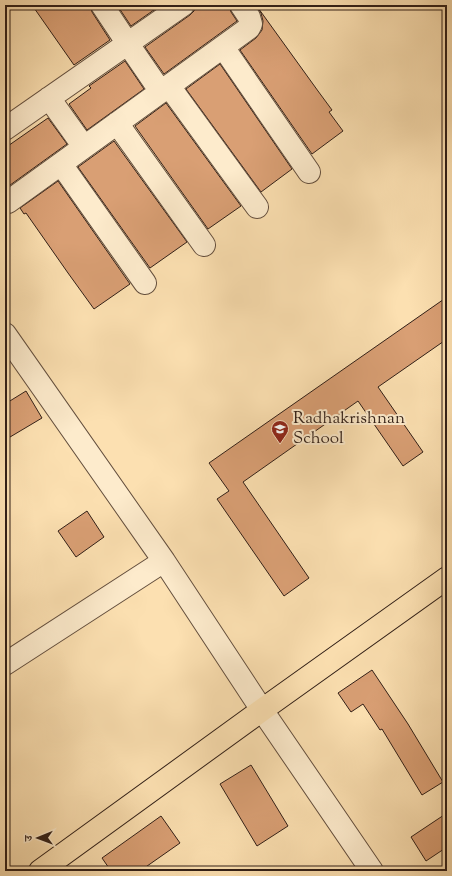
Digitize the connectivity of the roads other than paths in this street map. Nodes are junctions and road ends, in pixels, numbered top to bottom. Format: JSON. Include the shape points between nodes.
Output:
{"nodes":[{"id":1,"x":102,"y":5,"type":"edge"},
{"id":2,"x":183,"y":5,"type":"edge"},
{"id":3,"x":241,"y":5,"type":"edge"},
{"id":4,"x":128,"y":44,"type":"junction"},
{"id":5,"x":223,"y":47,"type":"junction"},
{"id":6,"x":165,"y":89,"type":"junction"},
{"id":7,"x":49,"y":98,"type":"junction"},
{"id":8,"x":117,"y":123,"type":"junction"},
{"id":9,"x":5,"y":128,"type":"edge"},
{"id":10,"x":84,"y":147,"type":"junction"},
{"id":11,"x":61,"y":164,"type":"junction"},
{"id":12,"x":309,"y":172,"type":"dead end"},
{"id":13,"x":8,"y":202,"type":"dead end"},
{"id":14,"x":257,"y":207,"type":"dead end"},
{"id":15,"x":204,"y":244,"type":"dead end"},
{"id":16,"x":145,"y":283,"type":"dead end"},
{"id":17,"x":5,"y":334,"type":"edge"},
{"id":18,"x":164,"y":561,"type":"junction"},
{"id":19,"x":447,"y":578,"type":"edge"},
{"id":20,"x":5,"y":664,"type":"edge"},
{"id":21,"x":262,"y":710,"type":"junction"},
{"id":22,"x":40,"y":871,"type":"edge"},
{"id":23,"x":372,"y":871,"type":"edge"}],
"edges":[{"from":1,"to":4,"type":"street"},
{"from":2,"to":4,"type":"street"},
{"from":3,"to":5,"type":"street","via":[[251,24]]},
{"from":4,"to":6,"type":"street"},
{"from":4,"to":7,"type":"street"},
{"from":5,"to":6,"type":"street"},
{"from":5,"to":12,"type":"street"},
{"from":6,"to":8,"type":"street"},
{"from":6,"to":14,"type":"street"},
{"from":7,"to":9,"type":"street"},
{"from":7,"to":10,"type":"street"},
{"from":8,"to":10,"type":"street"},
{"from":8,"to":15,"type":"street"},
{"from":10,"to":11,"type":"street"},
{"from":11,"to":13,"type":"street"},
{"from":11,"to":16,"type":"street"},
{"from":17,"to":18,"type":"street"},
{"from":18,"to":20,"type":"street"},
{"from":18,"to":21,"type":"street"},
{"from":19,"to":21,"type":"main road"},
{"from":21,"to":22,"type":"main road"},
{"from":21,"to":23,"type":"street"}]}
